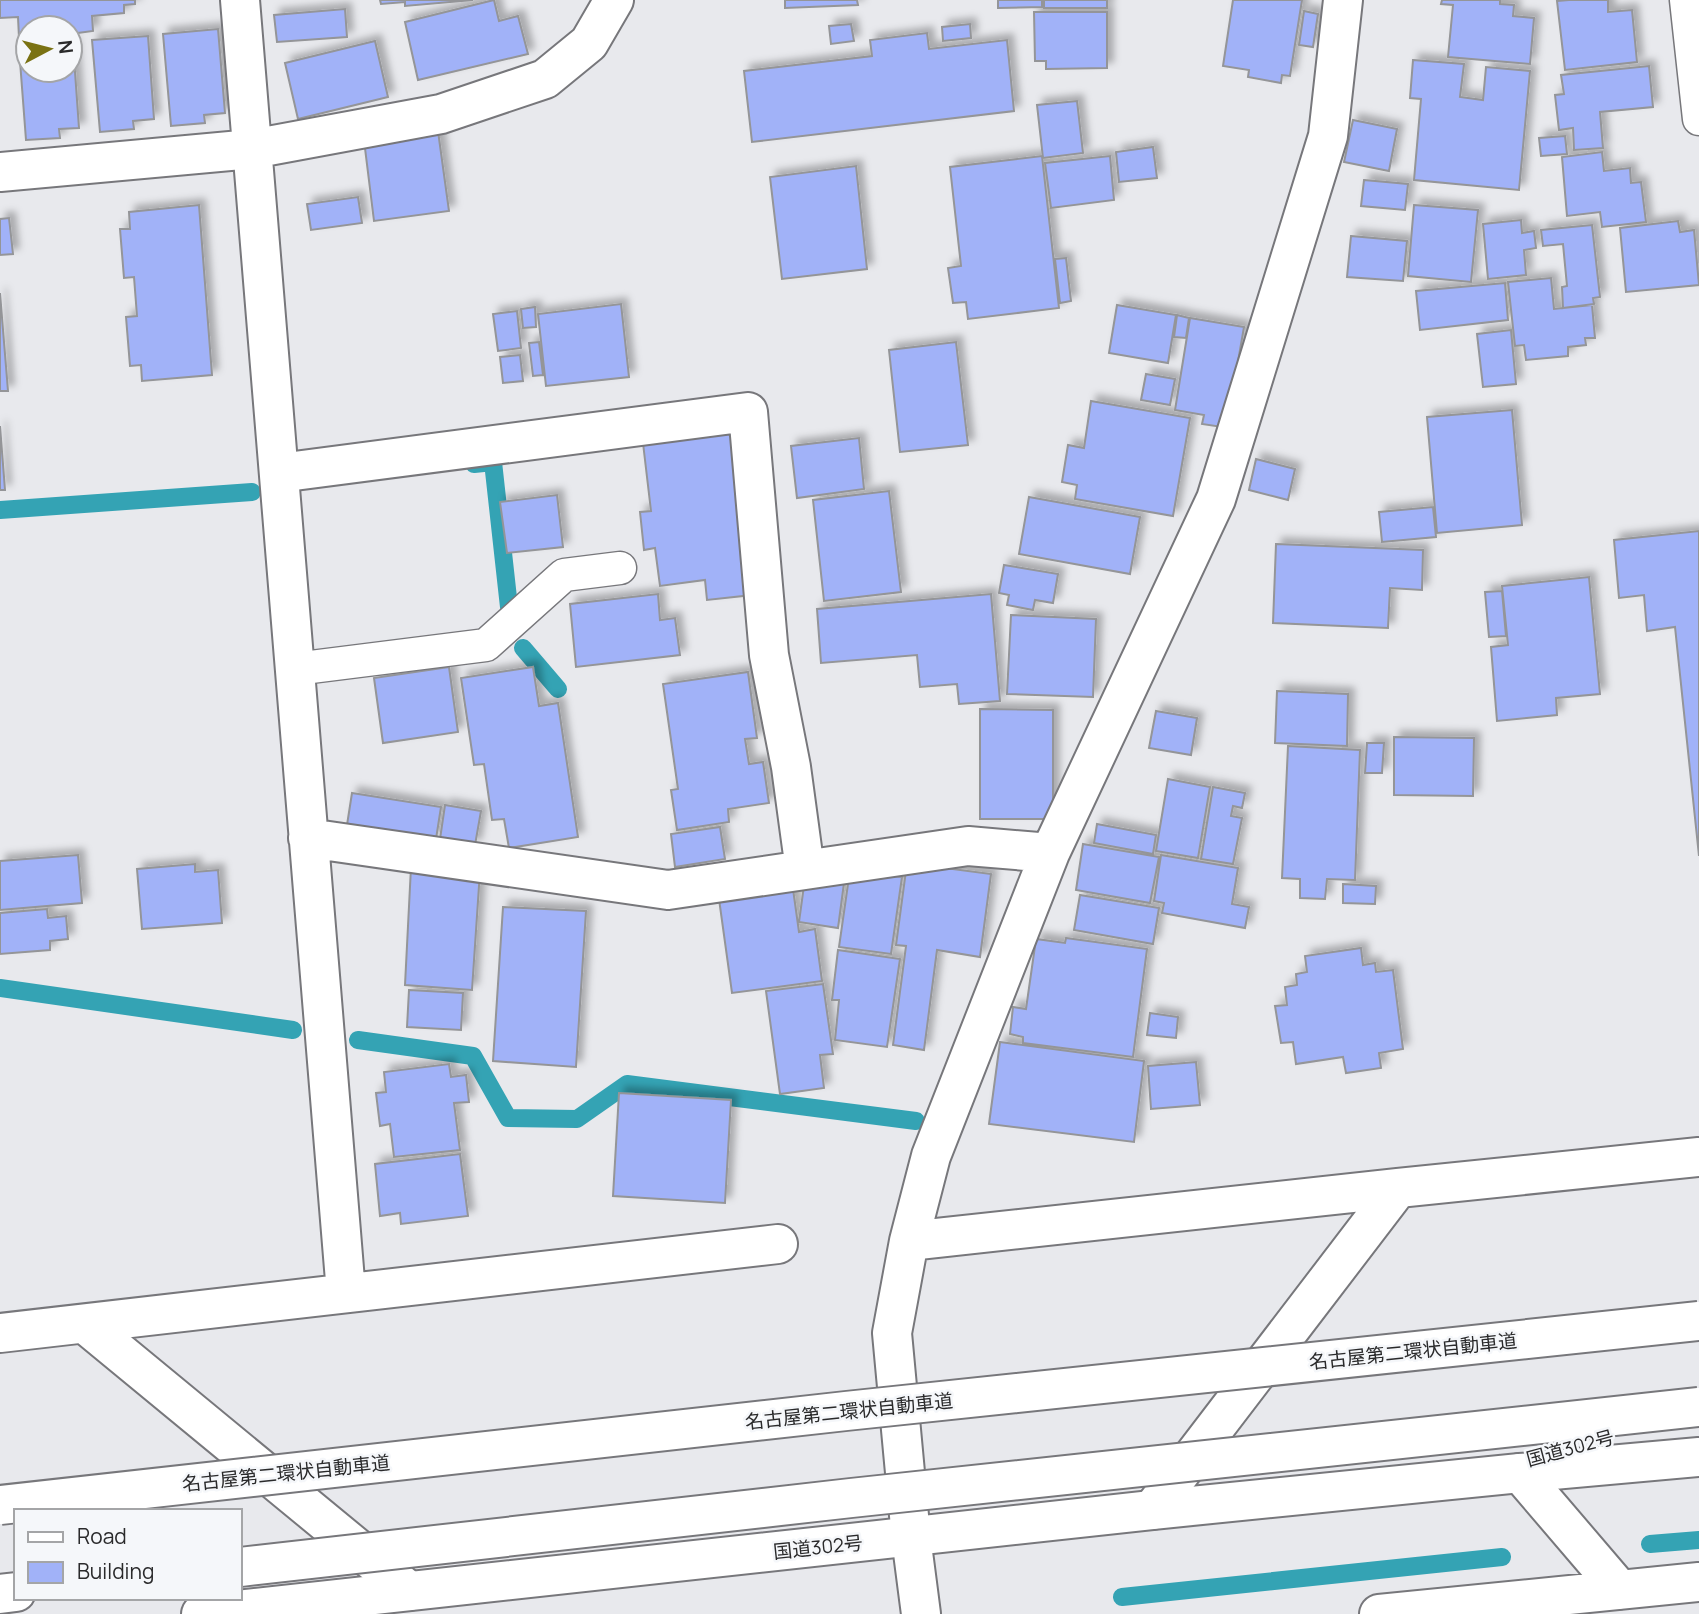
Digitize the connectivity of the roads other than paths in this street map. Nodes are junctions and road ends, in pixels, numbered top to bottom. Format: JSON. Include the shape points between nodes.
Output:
{"nodes":[{"id":1,"x":240,"y":0,"type":"edge"},
{"id":2,"x":614,"y":0,"type":"edge"},
{"id":3,"x":1343,"y":0,"type":"edge"},
{"id":4,"x":1686,"y":0,"type":"edge"},
{"id":5,"x":1699,"y":119,"type":"edge"},
{"id":6,"x":252,"y":149,"type":"junction"},
{"id":7,"x":0,"y":172,"type":"edge"},
{"id":8,"x":279,"y":473,"type":"junction"},
{"id":9,"x":620,"y":568,"type":"dead end"},
{"id":10,"x":295,"y":669,"type":"junction"},
{"id":11,"x":308,"y":838,"type":"junction"},
{"id":12,"x":1050,"y":853,"type":"junction"},
{"id":13,"x":805,"y":870,"type":"junction"},
{"id":14,"x":1699,"y":1157,"type":"edge"},
{"id":15,"x":1398,"y":1188,"type":"junction"},
{"id":16,"x":909,"y":1241,"type":"junction"},
{"id":17,"x":778,"y":1244,"type":"dead end"},
{"id":18,"x":346,"y":1293,"type":"junction"},
{"id":19,"x":1699,"y":1321,"type":"edge"},
{"id":20,"x":85,"y":1324,"type":"junction"},
{"id":21,"x":0,"y":1333,"type":"edge"},
{"id":22,"x":1699,"y":1399,"type":"edge"},
{"id":23,"x":1699,"y":1407,"type":"edge"},
{"id":24,"x":1699,"y":1457,"type":"edge"},
{"id":25,"x":1520,"y":1473,"type":"junction"},
{"id":26,"x":1436,"y":1481,"type":"junction"},
{"id":27,"x":0,"y":1505,"type":"edge"},
{"id":28,"x":1152,"y":1510,"type":"junction"},
{"id":29,"x":911,"y":1536,"type":"junction"},
{"id":30,"x":242,"y":1567,"type":"edge"},
{"id":31,"x":1699,"y":1582,"type":"edge"},
{"id":32,"x":1620,"y":1590,"type":"junction"},
{"id":33,"x":409,"y":1591,"type":"junction"},
{"id":34,"x":201,"y":1614,"type":"edge"},
{"id":35,"x":921,"y":1614,"type":"edge"},
{"id":36,"x":1379,"y":1614,"type":"edge"}],
"edges":[{"from":1,"to":6,"type":"main road"},
{"from":2,"to":6,"type":"main road","via":[[589,43],[545,79],[441,114]]},
{"from":3,"to":12,"type":"main road","via":[[1328,136],[1216,499]]},
{"from":4,"to":5,"type":"lane"},
{"from":6,"to":7,"type":"main road"},
{"from":6,"to":8,"type":"main road"},
{"from":8,"to":10,"type":"main road"},
{"from":8,"to":13,"type":"main road","via":[[748,411],[769,655]]},
{"from":9,"to":10,"type":"lane","via":[[564,575],[486,645]]},
{"from":10,"to":11,"type":"main road"},
{"from":11,"to":13,"type":"main road","via":[[668,890]]},
{"from":11,"to":18,"type":"main road"},
{"from":12,"to":13,"type":"main road","via":[[968,846]]},
{"from":12,"to":16,"type":"main road","via":[[931,1156]]},
{"from":14,"to":15,"type":"main road"},
{"from":15,"to":16,"type":"main road"},
{"from":15,"to":28,"type":"main road"},
{"from":16,"to":29,"type":"main road","via":[[892,1333]]},
{"from":17,"to":18,"type":"main road"},
{"from":18,"to":20,"type":"main road"},
{"from":19,"to":27,"type":"main road","name":"名古屋第二環状自動車道","bridge":true},
{"from":20,"to":21,"type":"main road"},
{"from":20,"to":33,"type":"main road"},
{"from":22,"to":26,"type":"main road","name":"国道302号","via":[[1658,1422],[1583,1447]]},
{"from":23,"to":30,"type":"main road","bridge":true},
{"from":24,"to":25,"type":"main road","name":"国道302号"},
{"from":25,"to":26,"type":"main road","name":"国道302号"},
{"from":25,"to":32,"type":"main road"},
{"from":26,"to":28,"type":"main road","name":"国道302号"},
{"from":28,"to":29,"type":"main road","name":"国道302号"},
{"from":29,"to":33,"type":"main road","name":"国道302号"},
{"from":29,"to":35,"type":"main road"},
{"from":31,"to":32,"type":"main road"},
{"from":32,"to":36,"type":"main road"},
{"from":33,"to":34,"type":"main road","name":"国道302号"}]}
